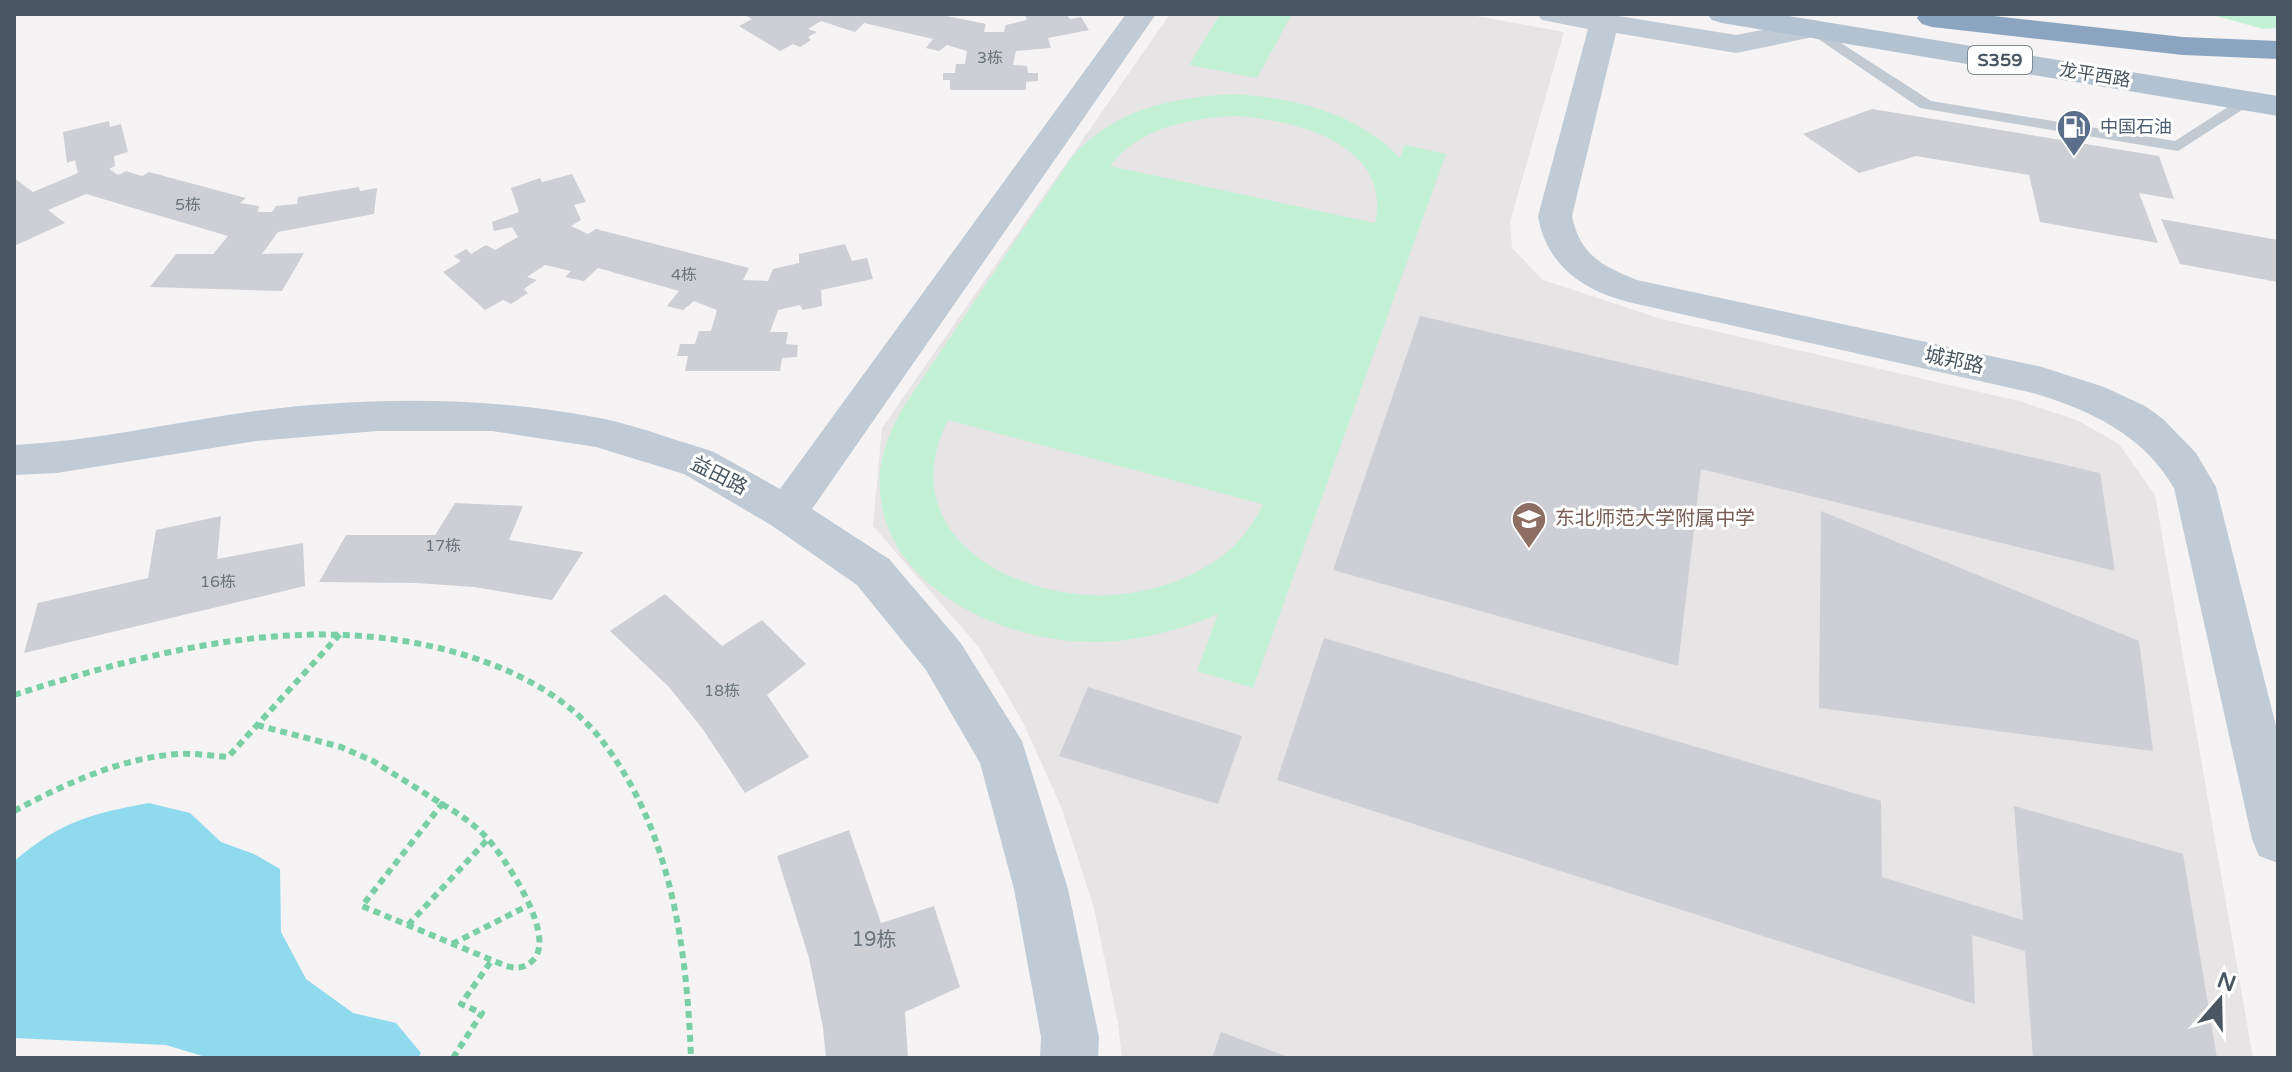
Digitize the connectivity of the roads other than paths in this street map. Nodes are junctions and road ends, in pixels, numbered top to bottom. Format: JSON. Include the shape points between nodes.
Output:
{"nodes":[{"id":1,"x":1141,"y":14,"type":"edge"},
{"id":2,"x":1552,"y":14,"type":"edge"},
{"id":3,"x":1722,"y":14,"type":"edge"},
{"id":4,"x":1922,"y":16,"type":"edge"},
{"id":5,"x":1812,"y":21,"type":"edge"},
{"id":6,"x":1604,"y":23,"type":"junction"},
{"id":7,"x":2278,"y":50,"type":"edge"},
{"id":8,"x":2278,"y":79,"type":"edge"},
{"id":9,"x":2263,"y":103,"type":"edge"},
{"id":10,"x":14,"y":460,"type":"edge"},
{"id":11,"x":786,"y":513,"type":"junction"},
{"id":12,"x":2278,"y":839,"type":"edge"},
{"id":13,"x":1069,"y":1058,"type":"edge"}],
"edges":[{"from":1,"to":11,"type":"street"},
{"from":2,"to":6,"type":"street"},
{"from":3,"to":5,"type":"main road","name":"龙平西路","number":"S359"},
{"from":4,"to":7,"type":"highway","via":[[2183,46]]},
{"from":4,"to":8,"type":"main road","name":"龙平西路","number":"S359"},
{"from":5,"to":6,"type":"street","via":[[1772,40],[1736,44]]},
{"from":5,"to":9,"type":"main road","name":"龙平西路","number":"S359"},
{"from":5,"to":9,"type":"lane","via":[[1926,105],[2178,146]]},
{"from":6,"to":12,"type":"street","name":"城邦路","via":[[1555,216],[1557,239],[1573,259],[1598,278],[1628,290],[2042,381],[2098,399],[2144,424],[2178,456],[2195,487]]},
{"from":10,"to":11,"type":"street","name":"益田路","via":[[57,458],[256,426],[377,416],[492,416],[597,432],[699,463]]},
{"from":11,"to":13,"type":"street","name":"益田路","via":[[873,572],[943,656],[1004,757],[1041,889],[1070,1037]]}]}
